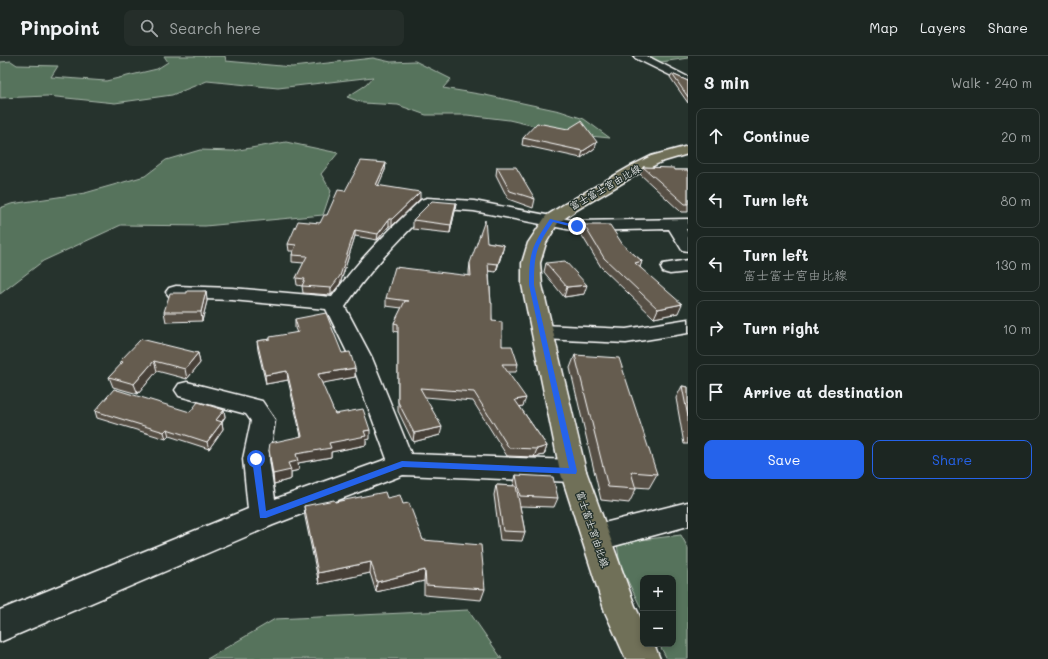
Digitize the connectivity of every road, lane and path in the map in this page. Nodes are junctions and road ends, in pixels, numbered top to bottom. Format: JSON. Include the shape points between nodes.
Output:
{"nodes":[{"id":1,"x":639,"y":56,"type":"edge"},
{"id":2,"x":688,"y":81,"type":"edge"},
{"id":3,"x":688,"y":150,"type":"edge"},
{"id":4,"x":552,"y":220,"type":"junction"},
{"id":5,"x":681,"y":224,"type":"edge"},
{"id":6,"x":688,"y":246,"type":"edge"},
{"id":7,"x":688,"y":266,"type":"edge"},
{"id":8,"x":670,"y":268,"type":"dead end"},
{"id":9,"x":176,"y":292,"type":"edge"},
{"id":10,"x":337,"y":304,"type":"junction"},
{"id":11,"x":688,"y":326,"type":"edge"},
{"id":12,"x":543,"y":332,"type":"junction"},
{"id":13,"x":187,"y":390,"type":"dead end"},
{"id":14,"x":402,"y":464,"type":"junction"},
{"id":15,"x":573,"y":471,"type":"junction"},
{"id":16,"x":688,"y":514,"type":"edge"},
{"id":17,"x":263,"y":516,"type":"junction"},
{"id":18,"x":596,"y":538,"type":"junction"},
{"id":19,"x":0,"y":626,"type":"edge"},
{"id":20,"x":644,"y":659,"type":"edge"}],
"edges":[{"from":1,"to":2,"type":"street"},
{"from":3,"to":4,"type":"main road","name":"富士富士宮由比線","via":[[656,159],[636,169]]},
{"from":4,"to":5,"type":"street","via":[[577,226],[597,227]]},
{"from":4,"to":10,"type":"street","via":[[474,206],[427,203],[353,280]]},
{"from":4,"to":12,"type":"main road","name":"富士富士宮由比線","via":[[537,243],[531,263],[532,285]]},
{"from":5,"to":6,"type":"street"},
{"from":7,"to":8,"type":"street"},
{"from":9,"to":10,"type":"street","via":[[232,294]]},
{"from":10,"to":14,"type":"street","via":[[335,307],[361,358]]},
{"from":11,"to":12,"type":"street","via":[[626,336]]},
{"from":12,"to":15,"type":"main road","name":"富士富士宮由比線"},
{"from":13,"to":17,"type":"street","via":[[254,407],[263,420],[256,459]]},
{"from":14,"to":15,"type":"street"},
{"from":14,"to":17,"type":"street"},
{"from":15,"to":18,"type":"main road","name":"富士富士宮由比線"},
{"from":16,"to":18,"type":"street"},
{"from":17,"to":19,"type":"street"},
{"from":18,"to":20,"type":"main road","name":"富士富士宮由比線","via":[[621,612]]}]}
